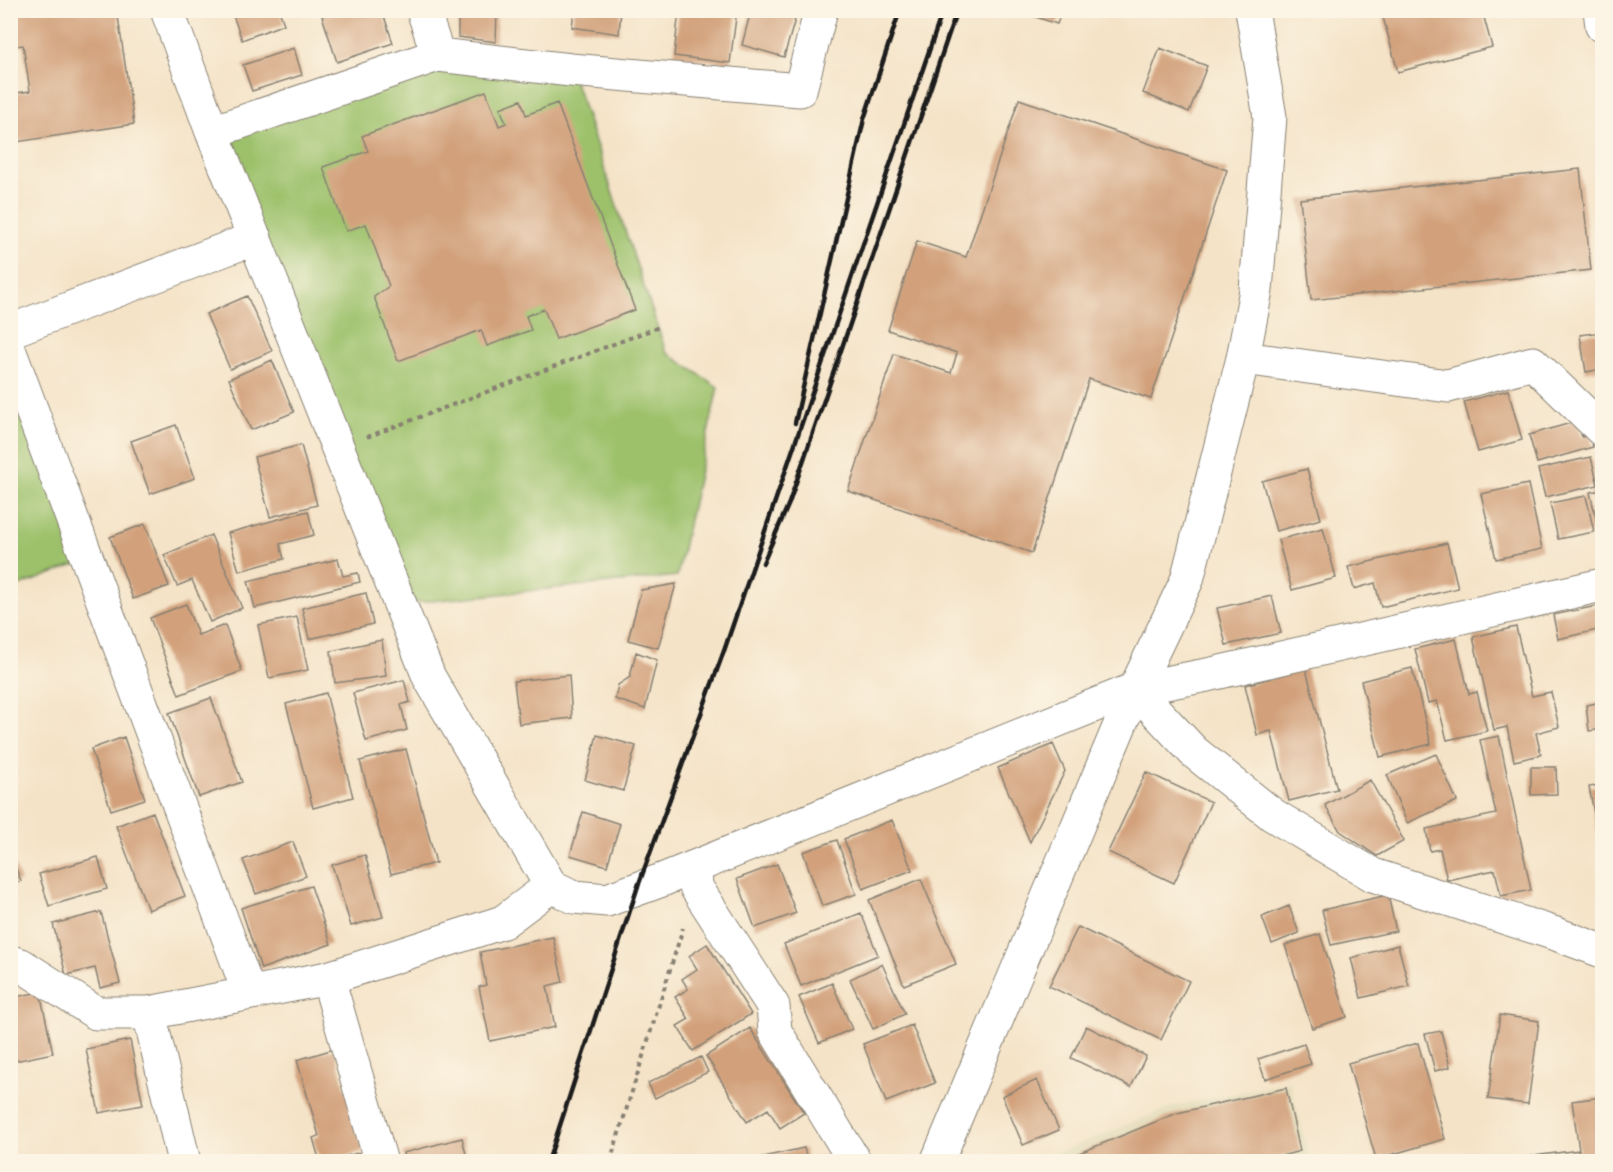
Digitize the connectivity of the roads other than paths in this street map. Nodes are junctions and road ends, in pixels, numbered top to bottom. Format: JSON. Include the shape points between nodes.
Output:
{"nodes":[{"id":1,"x":167,"y":10,"type":"edge"},
{"id":2,"x":423,"y":10,"type":"edge"},
{"id":3,"x":820,"y":10,"type":"edge"},
{"id":4,"x":1252,"y":10,"type":"edge"},
{"id":5,"x":1600,"y":10,"type":"edge"},
{"id":6,"x":1602,"y":26,"type":"edge"},
{"id":7,"x":438,"y":55,"type":"junction"},
{"id":8,"x":212,"y":132,"type":"junction"},
{"id":9,"x":255,"y":238,"type":"junction"},
{"id":10,"x":10,"y":331,"type":"edge"},
{"id":11,"x":10,"y":352,"type":"edge"},
{"id":12,"x":1243,"y":358,"type":"junction"},
{"id":13,"x":1602,"y":430,"type":"edge"},
{"id":14,"x":1602,"y":585,"type":"edge"},
{"id":15,"x":1135,"y":689,"type":"junction"},
{"id":16,"x":696,"y":877,"type":"junction"},
{"id":17,"x":551,"y":886,"type":"junction"},
{"id":18,"x":1602,"y":951,"type":"edge"},
{"id":19,"x":10,"y":962,"type":"edge"},
{"id":20,"x":328,"y":978,"type":"junction"},
{"id":21,"x":249,"y":993,"type":"junction"},
{"id":22,"x":149,"y":1013,"type":"junction"},
{"id":23,"x":184,"y":1161,"type":"edge"},
{"id":24,"x":381,"y":1161,"type":"edge"},
{"id":25,"x":855,"y":1161,"type":"edge"},
{"id":26,"x":937,"y":1161,"type":"edge"}],
"edges":[{"from":1,"to":8,"type":"street"},
{"from":2,"to":7,"type":"street"},
{"from":3,"to":7,"type":"street","via":[[800,90]]},
{"from":4,"to":12,"type":"street","via":[[1270,117],[1256,290]]},
{"from":5,"to":6,"type":"street"},
{"from":7,"to":8,"type":"street"},
{"from":8,"to":9,"type":"street"},
{"from":9,"to":10,"type":"street"},
{"from":9,"to":17,"type":"street","via":[[429,677]]},
{"from":11,"to":21,"type":"street"},
{"from":12,"to":13,"type":"street","via":[[1448,386],[1533,363]]},
{"from":12,"to":15,"type":"street","via":[[1187,580]]},
{"from":14,"to":15,"type":"street"},
{"from":15,"to":16,"type":"street"},
{"from":15,"to":18,"type":"street","via":[[1194,752],[1273,815],[1373,875]]},
{"from":15,"to":26,"type":"street"},
{"from":16,"to":17,"type":"street","via":[[607,900],[574,897]]},
{"from":16,"to":25,"type":"street","via":[[772,1006],[775,1031]]},
{"from":17,"to":20,"type":"street","via":[[503,922]]},
{"from":19,"to":22,"type":"street","via":[[21,965],[96,1013]]},
{"from":20,"to":21,"type":"street"},
{"from":20,"to":24,"type":"street"},
{"from":21,"to":22,"type":"street"},
{"from":22,"to":23,"type":"street"}]}
